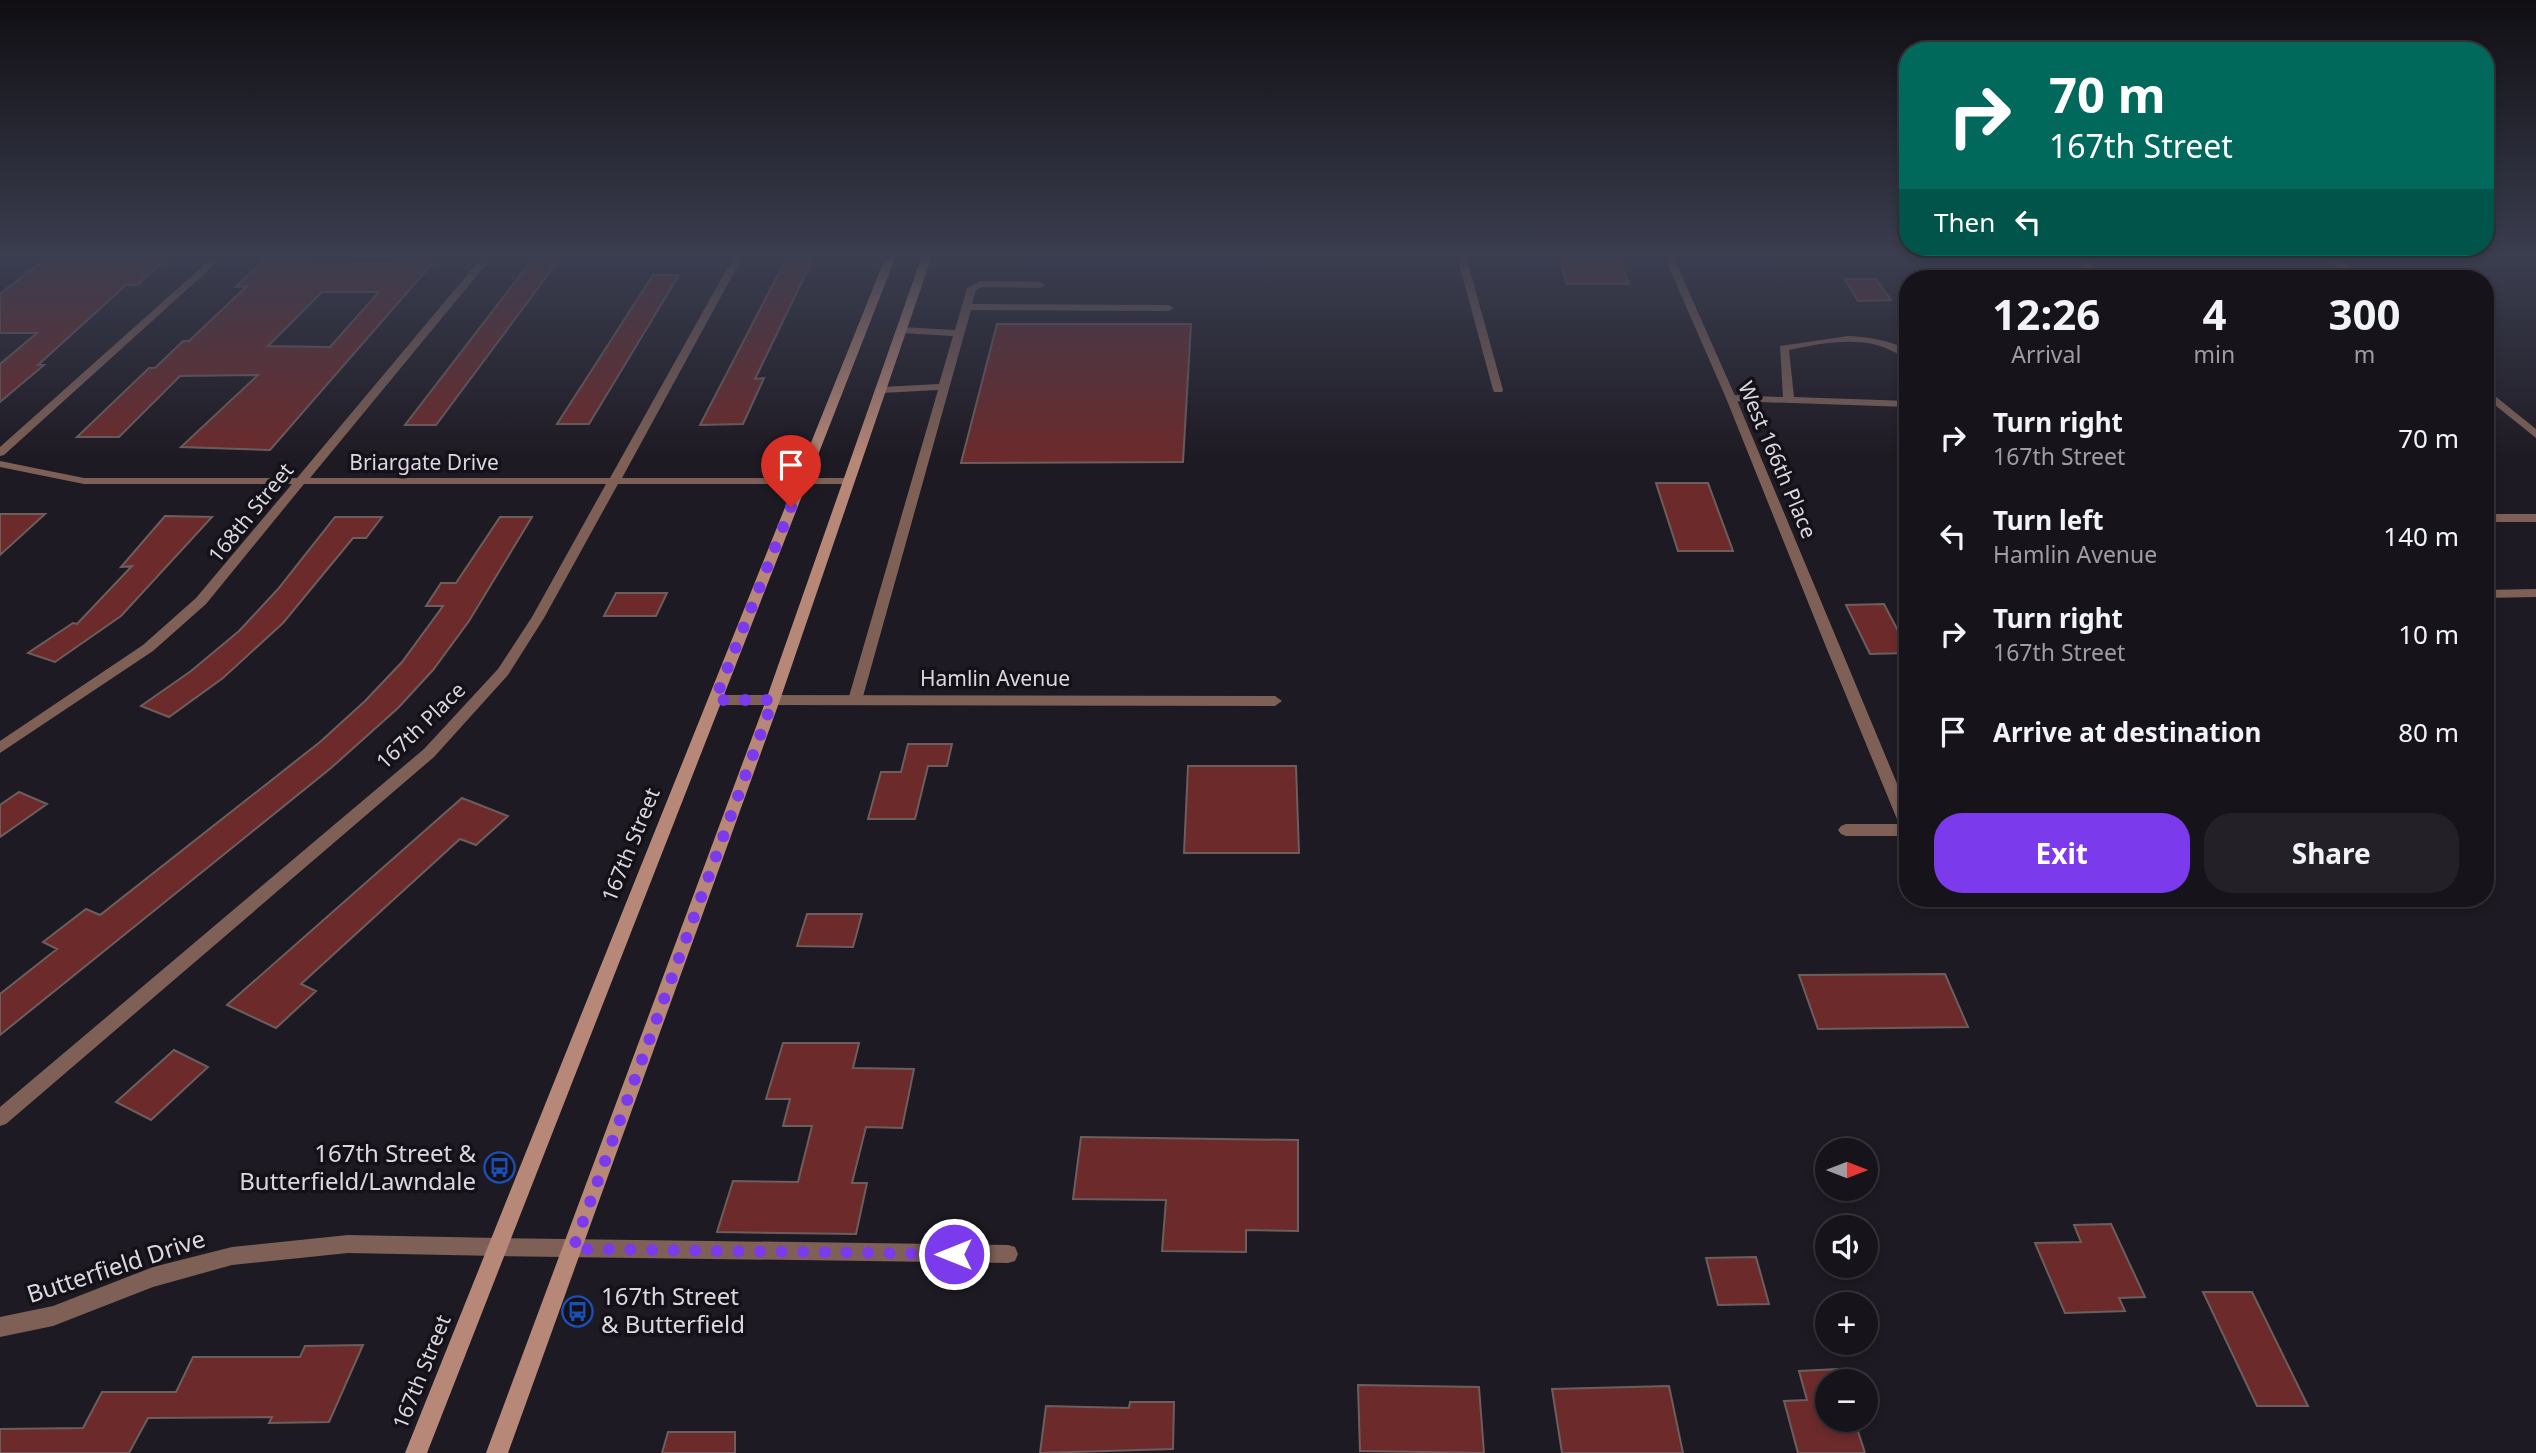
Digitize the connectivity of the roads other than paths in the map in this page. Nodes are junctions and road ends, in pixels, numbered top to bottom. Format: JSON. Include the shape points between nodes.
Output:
{"nodes":[{"id":1,"x":144,"y":324,"type":"edge"},
{"id":2,"x":432,"y":324,"type":"edge"},
{"id":3,"x":701,"y":324,"type":"edge"},
{"id":4,"x":864,"y":324,"type":"edge"},
{"id":5,"x":903,"y":324,"type":"edge"},
{"id":6,"x":962,"y":324,"type":"edge"},
{"id":7,"x":1480,"y":324,"type":"edge"},
{"id":8,"x":1698,"y":324,"type":"edge"},
{"id":9,"x":901,"y":330,"type":"junction"},
{"id":10,"x":959,"y":334,"type":"junction"},
{"id":11,"x":1899,"y":348,"type":"edge"},
{"id":12,"x":944,"y":387,"type":"junction"},
{"id":13,"x":881,"y":390,"type":"junction"},
{"id":14,"x":1498,"y":390,"type":"dead end"},
{"id":15,"x":1731,"y":398,"type":"junction"},
{"id":16,"x":2494,"y":399,"type":"edge"},
{"id":17,"x":1789,"y":400,"type":"junction"},
{"id":18,"x":1899,"y":404,"type":"edge"},
{"id":19,"x":2536,"y":435,"type":"edge"},
{"id":20,"x":0,"y":453,"type":"edge"},
{"id":21,"x":0,"y":464,"type":"edge"},
{"id":22,"x":849,"y":481,"type":"junction"},
{"id":23,"x":302,"y":482,"type":"junction"},
{"id":24,"x":611,"y":482,"type":"junction"},
{"id":25,"x":802,"y":482,"type":"junction"},
{"id":26,"x":2494,"y":518,"type":"edge"},
{"id":27,"x":2536,"y":518,"type":"edge"},
{"id":28,"x":2536,"y":593,"type":"edge"},
{"id":29,"x":2494,"y":594,"type":"edge"},
{"id":30,"x":715,"y":700,"type":"junction"},
{"id":31,"x":773,"y":700,"type":"junction"},
{"id":32,"x":855,"y":700,"type":"junction"},
{"id":33,"x":1275,"y":701,"type":"dead end"},
{"id":34,"x":0,"y":748,"type":"edge"},
{"id":35,"x":1899,"y":807,"type":"edge"},
{"id":36,"x":1899,"y":829,"type":"edge"},
{"id":37,"x":1846,"y":830,"type":"dead end"},
{"id":38,"x":0,"y":1118,"type":"edge"},
{"id":39,"x":498,"y":1247,"type":"junction"},
{"id":40,"x":573,"y":1249,"type":"junction"},
{"id":41,"x":1008,"y":1254,"type":"dead end"},
{"id":42,"x":0,"y":1327,"type":"edge"},
{"id":43,"x":416,"y":1453,"type":"edge"},
{"id":44,"x":497,"y":1453,"type":"edge"}],
"edges":[{"from":1,"to":20,"type":"street"},
{"from":2,"to":23,"type":"street","name":"168th Street"},
{"from":3,"to":24,"type":"street","name":"167th Place"},
{"from":4,"to":25,"type":"main road","name":"167th Street"},
{"from":5,"to":9,"type":"main road"},
{"from":6,"to":10,"type":"street"},
{"from":7,"to":14,"type":"street"},
{"from":8,"to":15,"type":"street","name":"West 166th Place"},
{"from":9,"to":10,"type":"street"},
{"from":9,"to":13,"type":"main road"},
{"from":10,"to":12,"type":"street"},
{"from":11,"to":17,"type":"street","via":[[1867,340],[1815,341],[1784,348]]},
{"from":12,"to":13,"type":"street"},
{"from":12,"to":32,"type":"street"},
{"from":13,"to":22,"type":"main road"},
{"from":15,"to":17,"type":"street"},
{"from":15,"to":35,"type":"street","name":"West 166th Place"},
{"from":16,"to":19,"type":"street"},
{"from":17,"to":18,"type":"street"},
{"from":21,"to":23,"type":"street","name":"Briargate Drive","via":[[84,481]]},
{"from":22,"to":25,"type":"street","name":"Briargate Drive"},
{"from":22,"to":31,"type":"main road"},
{"from":23,"to":24,"type":"street","name":"Briargate Drive"},
{"from":23,"to":34,"type":"street","name":"168th Street","via":[[183,619],[148,648]]},
{"from":24,"to":25,"type":"street","name":"Briargate Drive"},
{"from":24,"to":38,"type":"street","name":"167th Place","via":[[523,643],[464,718],[429,753]]},
{"from":25,"to":30,"type":"main road","name":"167th Street"},
{"from":26,"to":27,"type":"street"},
{"from":28,"to":29,"type":"street"},
{"from":30,"to":31,"type":"street","name":"Hamlin Avenue"},
{"from":30,"to":39,"type":"main road","name":"167th Street"},
{"from":31,"to":32,"type":"street","name":"Hamlin Avenue"},
{"from":31,"to":40,"type":"main road"},
{"from":32,"to":33,"type":"street","name":"Hamlin Avenue"},
{"from":36,"to":37,"type":"street"},
{"from":39,"to":40,"type":"street","name":"Butterfield Drive"},
{"from":39,"to":42,"type":"street","name":"Butterfield Drive","via":[[348,1244],[232,1256],[153,1277],[53,1316]]},
{"from":39,"to":43,"type":"main road","name":"167th Street"},
{"from":40,"to":41,"type":"street","name":"Butterfield Drive"},
{"from":40,"to":44,"type":"main road"}]}
